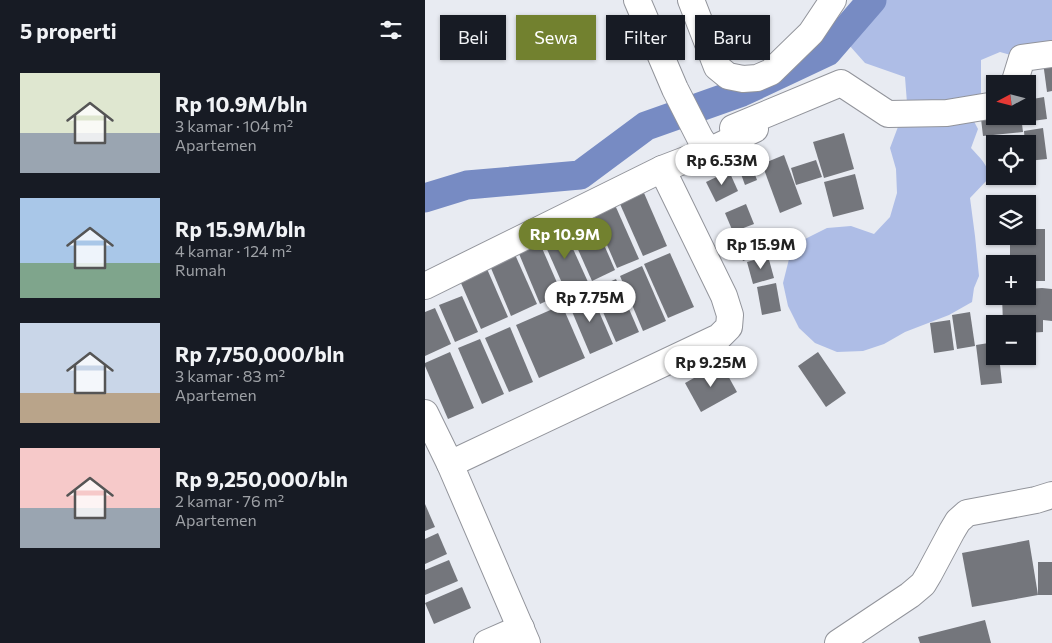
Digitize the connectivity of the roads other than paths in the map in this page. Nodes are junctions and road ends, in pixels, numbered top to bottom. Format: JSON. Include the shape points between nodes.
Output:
{"nodes":[{"id":1,"x":637,"y":0,"type":"edge"},
{"id":2,"x":691,"y":0,"type":"edge"},
{"id":3,"x":833,"y":0,"type":"edge"},
{"id":4,"x":1052,"y":54,"type":"edge"},
{"id":5,"x":1017,"y":75,"type":"edge"},
{"id":6,"x":986,"y":106,"type":"edge"},
{"id":7,"x":755,"y":129,"type":"dead end"},
{"id":8,"x":703,"y":143,"type":"junction"},
{"id":9,"x":662,"y":169,"type":"junction"},
{"id":10,"x":425,"y":286,"type":"edge"},
{"id":11,"x":425,"y":413,"type":"edge"},
{"id":12,"x":450,"y":464,"type":"junction"},
{"id":13,"x":1052,"y":496,"type":"edge"},
{"id":14,"x":524,"y":635,"type":"edge"},
{"id":15,"x":853,"y":639,"type":"edge"},
{"id":16,"x":487,"y":643,"type":"edge"}],
"edges":[{"from":1,"to":8,"type":"street","via":[[675,89]]},
{"from":2,"to":3,"type":"street","via":[[717,67],[728,76],[743,79],[771,72],[811,33]]},
{"from":4,"to":5,"type":"street","via":[[1022,58]]},
{"from":6,"to":8,"type":"street","via":[[947,113],[888,114],[841,83]]},
{"from":7,"to":8,"type":"street"},
{"from":8,"to":9,"type":"street"},
{"from":9,"to":10,"type":"street"},
{"from":9,"to":12,"type":"street","via":[[724,296],[730,315],[729,327],[719,336]]},
{"from":11,"to":12,"type":"street"},
{"from":12,"to":14,"type":"street"},
{"from":13,"to":15,"type":"street","via":[[967,514],[951,531],[923,584]]},
{"from":14,"to":16,"type":"street"}]}
